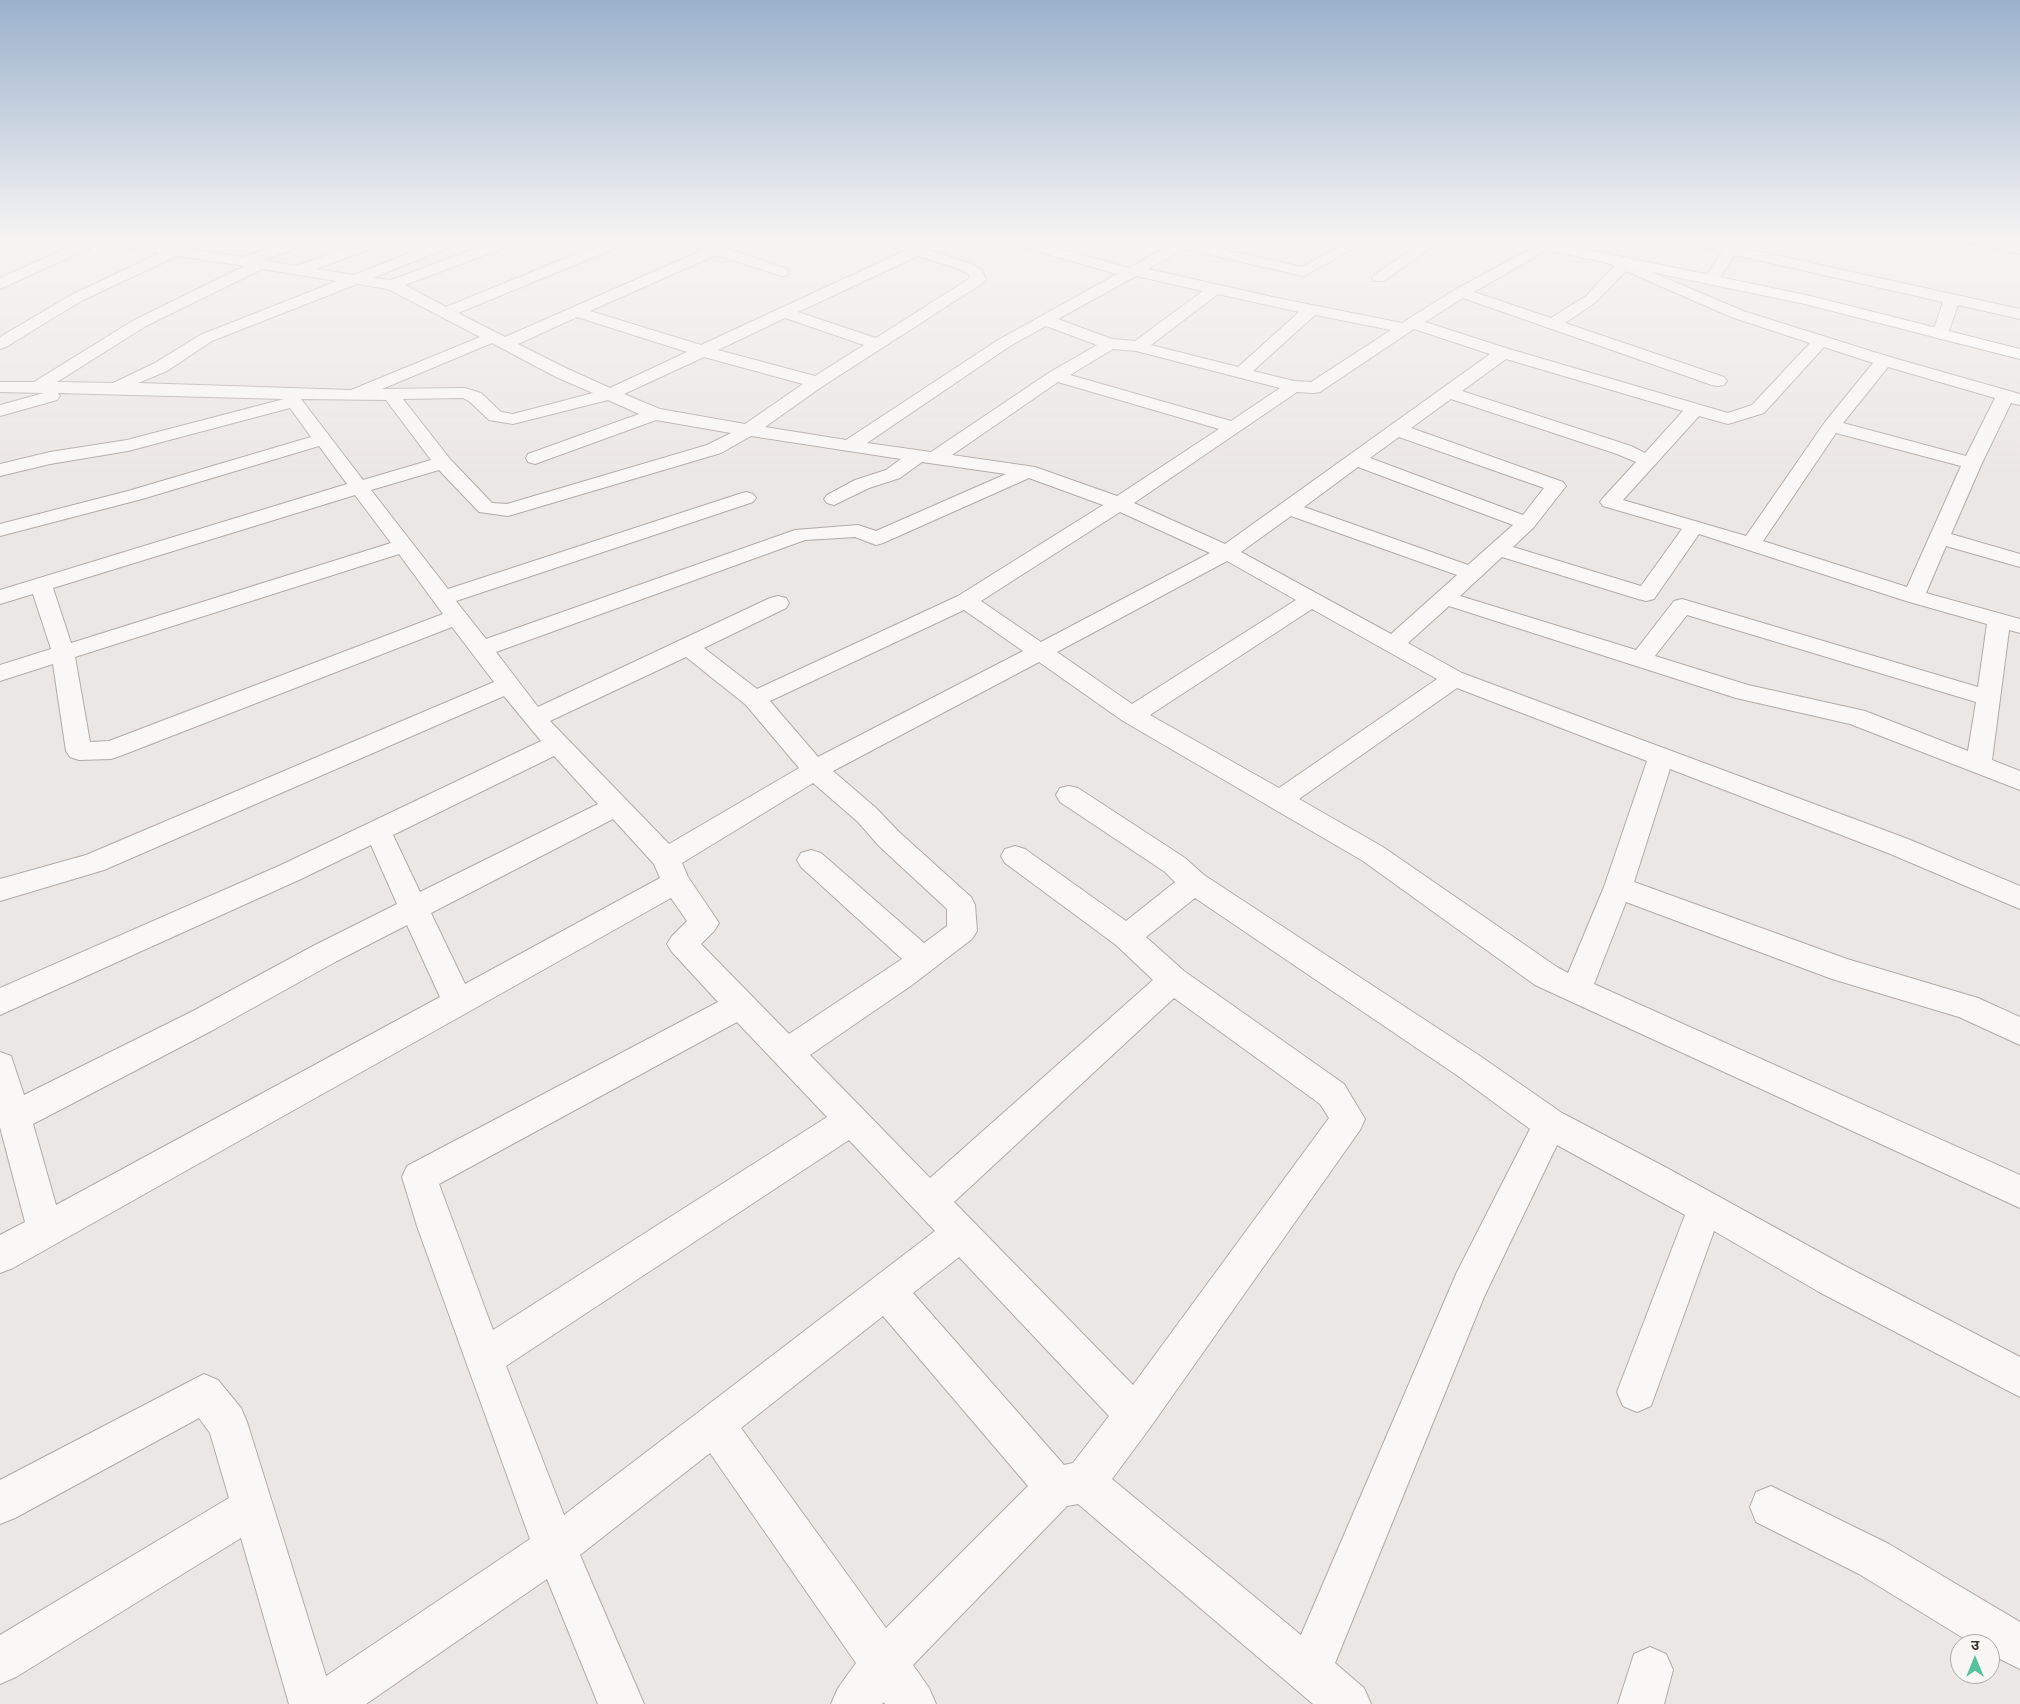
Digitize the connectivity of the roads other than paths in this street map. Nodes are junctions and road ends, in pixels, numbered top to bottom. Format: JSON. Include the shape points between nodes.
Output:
{"nodes":[{"id":1,"x":40,"y":320,"type":"edge"},
{"id":2,"x":147,"y":320,"type":"edge"},
{"id":3,"x":252,"y":320,"type":"edge"},
{"id":4,"x":458,"y":320,"type":"edge"},
{"id":5,"x":556,"y":320,"type":"edge"},
{"id":6,"x":600,"y":320,"type":"edge"},
{"id":7,"x":770,"y":320,"type":"edge"},
{"id":8,"x":804,"y":320,"type":"edge"},
{"id":9,"x":916,"y":320,"type":"edge"},
{"id":10,"x":1045,"y":320,"type":"joint"},
{"id":11,"x":1175,"y":320,"type":"edge"},
{"id":12,"x":1300,"y":320,"type":"edge"},
{"id":13,"x":1369,"y":320,"type":"edge"},
{"id":14,"x":1418,"y":320,"type":"edge"},
{"id":15,"x":1544,"y":320,"type":"edge"},
{"id":16,"x":1559,"y":320,"type":"edge"},
{"id":17,"x":1755,"y":320,"type":"edge"},
{"id":18,"x":1883,"y":320,"type":"edge"},
{"id":19,"x":1945,"y":320,"type":"edge"},
{"id":20,"x":1554,"y":323,"type":"junction"},
{"id":21,"x":1408,"y":326,"type":"junction"},
{"id":22,"x":1940,"y":334,"type":"junction"},
{"id":23,"x":500,"y":340,"type":"junction"},
{"id":24,"x":1818,"y":340,"type":"junction"},
{"id":25,"x":0,"y":344,"type":"edge"},
{"id":26,"x":878,"y":344,"type":"junction"},
{"id":27,"x":1110,"y":344,"type":"junction"},
{"id":28,"x":1139,"y":346,"type":"junction"},
{"id":29,"x":702,"y":351,"type":"junction"},
{"id":30,"x":1503,"y":353,"type":"junction"},
{"id":31,"x":2020,"y":354,"type":"edge"},
{"id":32,"x":1884,"y":361,"type":"junction"},
{"id":33,"x":1241,"y":373,"type":"junction"},
{"id":34,"x":1056,"y":376,"type":"junction"},
{"id":35,"x":1718,"y":381,"type":"dead end"},
{"id":36,"x":817,"y":382,"type":"junction"},
{"id":37,"x":1294,"y":386,"type":"junction"},
{"id":38,"x":0,"y":387,"type":"edge"},
{"id":39,"x":38,"y":388,"type":"junction"},
{"id":40,"x":78,"y":388,"type":"junction"},
{"id":41,"x":114,"y":388,"type":"junction"},
{"id":42,"x":1449,"y":392,"type":"junction"},
{"id":43,"x":391,"y":394,"type":"junction"},
{"id":44,"x":610,"y":394,"type":"junction"},
{"id":45,"x":353,"y":395,"type":"junction"},
{"id":46,"x":298,"y":396,"type":"junction"},
{"id":47,"x":2012,"y":398,"type":"edge"},
{"id":48,"x":1695,"y":409,"type":"junction"},
{"id":49,"x":0,"y":411,"type":"edge"},
{"id":50,"x":655,"y":414,"type":"junction"},
{"id":51,"x":1831,"y":426,"type":"junction"},
{"id":52,"x":1233,"y":427,"type":"junction"},
{"id":53,"x":749,"y":430,"type":"junction"},
{"id":54,"x":1398,"y":430,"type":"junction"},
{"id":55,"x":322,"y":439,"type":"junction"},
{"id":56,"x":848,"y":446,"type":"junction"},
{"id":57,"x":926,"y":457,"type":"junction"},
{"id":58,"x":535,"y":458,"type":"dead end"},
{"id":59,"x":1356,"y":460,"type":"junction"},
{"id":60,"x":1648,"y":461,"type":"junction"},
{"id":61,"x":443,"y":463,"type":"junction"},
{"id":62,"x":1972,"y":463,"type":"junction"},
{"id":63,"x":0,"y":470,"type":"edge"},
{"id":64,"x":1028,"y":471,"type":"junction"},
{"id":65,"x":359,"y":487,"type":"junction"},
{"id":66,"x":746,"y":498,"type":"dead end"},
{"id":67,"x":834,"y":499,"type":"dead end"},
{"id":68,"x":1119,"y":504,"type":"junction"},
{"id":69,"x":1289,"y":508,"type":"junction"},
{"id":70,"x":1527,"y":523,"type":"junction"},
{"id":71,"x":1694,"y":526,"type":"junction"},
{"id":72,"x":0,"y":530,"type":"edge"},
{"id":73,"x":1939,"y":537,"type":"junction"},
{"id":74,"x":1751,"y":544,"type":"junction"},
{"id":75,"x":403,"y":546,"type":"junction"},
{"id":76,"x":1497,"y":549,"type":"junction"},
{"id":77,"x":1227,"y":553,"type":"junction"},
{"id":78,"x":2020,"y":561,"type":"edge"},
{"id":79,"x":1471,"y":573,"type":"junction"},
{"id":80,"x":41,"y":584,"type":"junction"},
{"id":81,"x":1646,"y":594,"type":"junction"},
{"id":82,"x":1914,"y":596,"type":"junction"},
{"id":83,"x":0,"y":597,"type":"edge"},
{"id":84,"x":1445,"y":598,"type":"junction"},
{"id":85,"x":1311,"y":600,"type":"junction"},
{"id":86,"x":966,"y":601,"type":"junction"},
{"id":87,"x":778,"y":603,"type":"dead end"},
{"id":88,"x":1682,"y":606,"type":"junction"},
{"id":89,"x":450,"y":608,"type":"junction"},
{"id":90,"x":2009,"y":623,"type":"edge"},
{"id":91,"x":1393,"y":645,"type":"junction"},
{"id":92,"x":688,"y":647,"type":"junction"},
{"id":93,"x":481,"y":649,"type":"junction"},
{"id":94,"x":1040,"y":651,"type":"junction"},
{"id":95,"x":63,"y":652,"type":"junction"},
{"id":96,"x":1641,"y":659,"type":"junction"},
{"id":97,"x":0,"y":673,"type":"edge"},
{"id":98,"x":1454,"y":678,"type":"junction"},
{"id":99,"x":508,"y":685,"type":"junction"},
{"id":100,"x":1988,"y":698,"type":"junction"},
{"id":101,"x":756,"y":699,"type":"junction"},
{"id":102,"x":1132,"y":715,"type":"junction"},
{"id":103,"x":534,"y":719,"type":"junction"},
{"id":104,"x":557,"y":744,"type":"junction"},
{"id":105,"x":1661,"y":756,"type":"junction"},
{"id":106,"x":1979,"y":765,"type":"junction"},
{"id":107,"x":815,"y":770,"type":"junction"},
{"id":108,"x":2020,"y":781,"type":"edge"},
{"id":109,"x":1069,"y":795,"type":"dead end"},
{"id":110,"x":1280,"y":800,"type":"junction"},
{"id":111,"x":616,"y":806,"type":"junction"},
{"id":112,"x":377,"y":830,"type":"junction"},
{"id":113,"x":1015,"y":856,"type":"dead end"},
{"id":114,"x":811,"y":860,"type":"dead end"},
{"id":115,"x":671,"y":870,"type":"junction"},
{"id":116,"x":1194,"y":883,"type":"junction"},
{"id":117,"x":1618,"y":887,"type":"junction"},
{"id":118,"x":0,"y":890,"type":"edge"},
{"id":119,"x":2020,"y":898,"type":"edge"},
{"id":120,"x":414,"y":909,"type":"junction"},
{"id":121,"x":1126,"y":937,"type":"junction"},
{"id":122,"x":922,"y":959,"type":"junction"},
{"id":123,"x":1173,"y":980,"type":"junction"},
{"id":124,"x":1576,"y":990,"type":"junction"},
{"id":125,"x":0,"y":1002,"type":"edge"},
{"id":126,"x":458,"y":1002,"type":"junction"},
{"id":127,"x":741,"y":1005,"type":"junction"},
{"id":128,"x":2020,"y":1032,"type":"edge"},
{"id":129,"x":787,"y":1053,"type":"junction"},
{"id":130,"x":0,"y":1066,"type":"edge"},
{"id":131,"x":14,"y":1116,"type":"junction"},
{"id":132,"x":851,"y":1120,"type":"junction"},
{"id":133,"x":1550,"y":1124,"type":"junction"},
{"id":134,"x":2020,"y":1192,"type":"edge"},
{"id":135,"x":930,"y":1201,"type":"junction"},
{"id":136,"x":1705,"y":1207,"type":"junction"},
{"id":137,"x":46,"y":1230,"type":"junction"},
{"id":138,"x":960,"y":1233,"type":"junction"},
{"id":139,"x":0,"y":1255,"type":"edge"},
{"id":140,"x":886,"y":1291,"type":"junction"},
{"id":141,"x":484,"y":1358,"type":"junction"},
{"id":142,"x":2020,"y":1378,"type":"edge"},
{"id":143,"x":1637,"y":1392,"type":"dead end"},
{"id":144,"x":1135,"y":1415,"type":"junction"},
{"id":145,"x":714,"y":1424,"type":"junction"},
{"id":146,"x":1070,"y":1484,"type":"junction"},
{"id":147,"x":0,"y":1503,"type":"edge"},
{"id":148,"x":253,"y":1507,"type":"junction"},
{"id":149,"x":1771,"y":1507,"type":"dead end"},
{"id":150,"x":555,"y":1548,"type":"junction"},
{"id":151,"x":2020,"y":1647,"type":"edge"},
{"id":152,"x":0,"y":1661,"type":"edge"},
{"id":153,"x":884,"y":1663,"type":"junction"},
{"id":154,"x":1309,"y":1671,"type":"junction"},
{"id":155,"x":312,"y":1704,"type":"edge"},
{"id":156,"x":326,"y":1704,"type":"edge"},
{"id":157,"x":621,"y":1704,"type":"edge"},
{"id":158,"x":854,"y":1704,"type":"edge"},
{"id":159,"x":913,"y":1704,"type":"edge"},
{"id":160,"x":1348,"y":1704,"type":"edge"}],
"edges":[{"from":1,"to":25,"type":"street"},
{"from":2,"to":39,"type":"street"},
{"from":3,"to":41,"type":"street","via":[[206,338],[161,367]]},
{"from":4,"to":23,"type":"street"},
{"from":5,"to":23,"type":"street"},
{"from":6,"to":29,"type":"street"},
{"from":7,"to":29,"type":"street"},
{"from":8,"to":26,"type":"street"},
{"from":9,"to":26,"type":"street"},
{"from":10,"to":27,"type":"street"},
{"from":10,"to":56,"type":"street","via":[[1004,343]]},
{"from":11,"to":28,"type":"street"},
{"from":12,"to":33,"type":"street"},
{"from":13,"to":21,"type":"street"},
{"from":14,"to":21,"type":"street"},
{"from":15,"to":20,"type":"street"},
{"from":16,"to":20,"type":"street"},
{"from":17,"to":24,"type":"street"},
{"from":18,"to":22,"type":"street"},
{"from":19,"to":22,"type":"street"},
{"from":20,"to":35,"type":"street"},
{"from":21,"to":30,"type":"street"},
{"from":21,"to":37,"type":"street","via":[[1314,388]]},
{"from":22,"to":31,"type":"street"},
{"from":23,"to":44,"type":"street"},
{"from":23,"to":45,"type":"street"},
{"from":24,"to":32,"type":"street"},
{"from":24,"to":48,"type":"street","via":[[1758,409],[1728,419]]},
{"from":26,"to":36,"type":"street"},
{"from":27,"to":28,"type":"street"},
{"from":27,"to":34,"type":"street"},
{"from":28,"to":33,"type":"street"},
{"from":29,"to":36,"type":"street"},
{"from":29,"to":44,"type":"street"},
{"from":30,"to":42,"type":"street"},
{"from":30,"to":48,"type":"street"},
{"from":32,"to":47,"type":"street"},
{"from":32,"to":51,"type":"street"},
{"from":33,"to":37,"type":"street"},
{"from":34,"to":52,"type":"street"},
{"from":34,"to":57,"type":"street"},
{"from":36,"to":53,"type":"street"},
{"from":37,"to":52,"type":"street"},
{"from":38,"to":39,"type":"street"},
{"from":39,"to":40,"type":"street"},
{"from":40,"to":41,"type":"street"},
{"from":40,"to":49,"type":"street"},
{"from":41,"to":46,"type":"street"},
{"from":42,"to":54,"type":"street"},
{"from":42,"to":60,"type":"street","via":[[1624,450]]},
{"from":43,"to":44,"type":"street","via":[[465,393],[476,397],[495,416],[513,419]]},
{"from":43,"to":45,"type":"street"},
{"from":43,"to":61,"type":"street"},
{"from":44,"to":50,"type":"street"},
{"from":45,"to":46,"type":"street"},
{"from":46,"to":55,"type":"street"},
{"from":46,"to":63,"type":"street","via":[[128,445]]},
{"from":47,"to":62,"type":"street"},
{"from":48,"to":60,"type":"street"},
{"from":50,"to":53,"type":"street"},
{"from":50,"to":58,"type":"street"},
{"from":51,"to":62,"type":"street"},
{"from":51,"to":74,"type":"street"},
{"from":52,"to":68,"type":"street"},
{"from":53,"to":56,"type":"street"},
{"from":53,"to":61,"type":"street","via":[[714,449],[508,510],[486,508]]},
{"from":54,"to":59,"type":"street"},
{"from":54,"to":70,"type":"street","via":[[1556,486]]},
{"from":55,"to":65,"type":"street"},
{"from":55,"to":72,"type":"street","via":[[135,495]]},
{"from":56,"to":57,"type":"street"},
{"from":57,"to":64,"type":"street"},
{"from":57,"to":67,"type":"street"},
{"from":59,"to":69,"type":"street"},
{"from":59,"to":70,"type":"street"},
{"from":60,"to":71,"type":"street","via":[[1610,502]]},
{"from":61,"to":65,"type":"street"},
{"from":62,"to":73,"type":"street"},
{"from":64,"to":68,"type":"street"},
{"from":64,"to":93,"type":"street","via":[[876,539],[858,532],[802,534]]},
{"from":65,"to":75,"type":"street"},
{"from":65,"to":80,"type":"street"},
{"from":66,"to":89,"type":"street"},
{"from":68,"to":77,"type":"street"},
{"from":68,"to":86,"type":"street"},
{"from":69,"to":77,"type":"street"},
{"from":69,"to":79,"type":"street"},
{"from":70,"to":76,"type":"street"},
{"from":71,"to":74,"type":"street"},
{"from":71,"to":81,"type":"street"},
{"from":73,"to":78,"type":"street"},
{"from":73,"to":82,"type":"street"},
{"from":74,"to":82,"type":"street"},
{"from":75,"to":89,"type":"street"},
{"from":75,"to":95,"type":"street"},
{"from":76,"to":79,"type":"street"},
{"from":76,"to":81,"type":"street"},
{"from":77,"to":85,"type":"street"},
{"from":77,"to":94,"type":"street"},
{"from":79,"to":84,"type":"street"},
{"from":80,"to":83,"type":"street"},
{"from":80,"to":95,"type":"street"},
{"from":81,"to":88,"type":"street"},
{"from":82,"to":90,"type":"street"},
{"from":84,"to":91,"type":"street"},
{"from":84,"to":96,"type":"street"},
{"from":85,"to":91,"type":"street"},
{"from":85,"to":102,"type":"street"},
{"from":86,"to":94,"type":"street"},
{"from":86,"to":101,"type":"street"},
{"from":87,"to":92,"type":"street"},
{"from":88,"to":96,"type":"street"},
{"from":88,"to":100,"type":"street"},
{"from":89,"to":93,"type":"street"},
{"from":89,"to":95,"type":"street","via":[[111,750],[79,751]]},
{"from":90,"to":100,"type":"street"},
{"from":91,"to":98,"type":"street"},
{"from":92,"to":101,"type":"street"},
{"from":92,"to":103,"type":"street"},
{"from":93,"to":99,"type":"street"},
{"from":94,"to":102,"type":"street"},
{"from":94,"to":107,"type":"street"},
{"from":95,"to":97,"type":"street"},
{"from":96,"to":106,"type":"street","via":[[1744,692],[1856,717]]},
{"from":98,"to":105,"type":"street"},
{"from":98,"to":110,"type":"street"},
{"from":99,"to":103,"type":"street"},
{"from":99,"to":118,"type":"street","via":[[94,863]]},
{"from":100,"to":106,"type":"street"},
{"from":101,"to":107,"type":"street"},
{"from":102,"to":110,"type":"street"},
{"from":103,"to":104,"type":"street"},
{"from":104,"to":111,"type":"street"},
{"from":104,"to":112,"type":"street"},
{"from":105,"to":117,"type":"street"},
{"from":105,"to":119,"type":"street","via":[[1898,846]]},
{"from":106,"to":108,"type":"street"},
{"from":107,"to":115,"type":"street"},
{"from":107,"to":122,"type":"street","via":[[961,905],[962,931]]},
{"from":109,"to":116,"type":"street","via":[[1175,864]]},
{"from":110,"to":124,"type":"street","via":[[1373,854],[1546,976]]},
{"from":111,"to":115,"type":"street"},
{"from":111,"to":120,"type":"street"},
{"from":112,"to":120,"type":"street"},
{"from":112,"to":125,"type":"street"},
{"from":113,"to":121,"type":"street"},
{"from":114,"to":122,"type":"street"},
{"from":115,"to":126,"type":"street"},
{"from":115,"to":127,"type":"street","via":[[704,923],[682,944]]},
{"from":116,"to":121,"type":"street"},
{"from":116,"to":133,"type":"street"},
{"from":117,"to":124,"type":"street"},
{"from":117,"to":128,"type":"street","via":[[1843,970],[1967,1007]]},
{"from":120,"to":126,"type":"street"},
{"from":120,"to":131,"type":"street"},
{"from":121,"to":123,"type":"street"},
{"from":122,"to":129,"type":"street"},
{"from":123,"to":135,"type":"street"},
{"from":123,"to":144,"type":"street","via":[[1332,1094],[1348,1118]]},
{"from":124,"to":134,"type":"street"},
{"from":126,"to":137,"type":"street"},
{"from":127,"to":129,"type":"street"},
{"from":127,"to":141,"type":"street","via":[[419,1177]]},
{"from":129,"to":132,"type":"street"},
{"from":130,"to":131,"type":"street"},
{"from":131,"to":137,"type":"street"},
{"from":132,"to":135,"type":"street"},
{"from":132,"to":141,"type":"street"},
{"from":133,"to":136,"type":"street"},
{"from":133,"to":154,"type":"street","via":[[1470,1285]]},
{"from":135,"to":138,"type":"street"},
{"from":136,"to":142,"type":"street","via":[[1832,1279]]},
{"from":136,"to":143,"type":"street"},
{"from":137,"to":139,"type":"street"},
{"from":138,"to":140,"type":"street"},
{"from":138,"to":144,"type":"street"},
{"from":140,"to":145,"type":"street"},
{"from":140,"to":146,"type":"street"},
{"from":141,"to":150,"type":"street"},
{"from":144,"to":146,"type":"street"},
{"from":145,"to":150,"type":"street"},
{"from":145,"to":153,"type":"street"},
{"from":146,"to":153,"type":"street"},
{"from":146,"to":154,"type":"street"},
{"from":147,"to":148,"type":"street","via":[[204,1394],[227,1422]]},
{"from":148,"to":152,"type":"street"},
{"from":148,"to":155,"type":"street"},
{"from":149,"to":151,"type":"street","via":[[1874,1559]]},
{"from":150,"to":156,"type":"street"},
{"from":150,"to":157,"type":"street"},
{"from":153,"to":158,"type":"street"},
{"from":153,"to":159,"type":"street"},
{"from":154,"to":160,"type":"street"}]}
